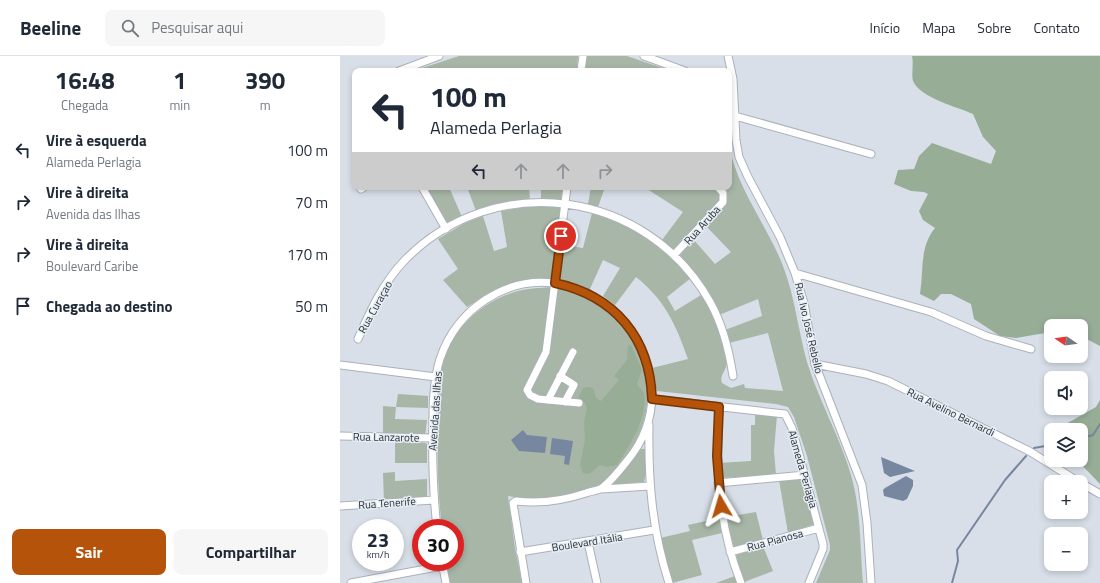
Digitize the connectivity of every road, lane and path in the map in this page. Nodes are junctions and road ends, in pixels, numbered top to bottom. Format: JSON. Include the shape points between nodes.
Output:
{"nodes":[{"id":1,"x":439,"y":56,"type":"edge"},
{"id":2,"x":583,"y":56,"type":"edge"},
{"id":3,"x":644,"y":56,"type":"edge"},
{"id":4,"x":728,"y":56,"type":"edge"},
{"id":5,"x":407,"y":68,"type":"edge"},
{"id":6,"x":581,"y":68,"type":"edge"},
{"id":7,"x":677,"y":68,"type":"edge"},
{"id":8,"x":731,"y":68,"type":"edge"},
{"id":9,"x":732,"y":74,"type":"edge"},
{"id":10,"x":735,"y":116,"type":"junction"},
{"id":11,"x":871,"y":154,"type":"dead end"},
{"id":12,"x":424,"y":190,"type":"edge"},
{"id":13,"x":567,"y":190,"type":"edge"},
{"id":14,"x":721,"y":190,"type":"edge"},
{"id":15,"x":565,"y":204,"type":"junction"},
{"id":16,"x":446,"y":229,"type":"junction"},
{"id":17,"x":674,"y":255,"type":"junction"},
{"id":18,"x":795,"y":273,"type":"junction"},
{"id":19,"x":555,"y":283,"type":"junction"},
{"id":20,"x":358,"y":339,"type":"dead end"},
{"id":21,"x":1031,"y":349,"type":"dead end"},
{"id":22,"x":574,"y":352,"type":"dead end"},
{"id":23,"x":815,"y":364,"type":"junction"},
{"id":24,"x":340,"y":365,"type":"edge"},
{"id":25,"x":560,"y":376,"type":"junction"},
{"id":26,"x":733,"y":376,"type":"dead end"},
{"id":27,"x":436,"y":377,"type":"junction"},
{"id":28,"x":652,"y":399,"type":"junction"},
{"id":29,"x":548,"y":400,"type":"junction"},
{"id":30,"x":565,"y":402,"type":"junction"},
{"id":31,"x":579,"y":403,"type":"dead end"},
{"id":32,"x":719,"y":407,"type":"junction"},
{"id":33,"x":649,"y":418,"type":"junction"},
{"id":34,"x":340,"y":436,"type":"edge"},
{"id":35,"x":432,"y":438,"type":"junction"},
{"id":36,"x":805,"y":475,"type":"junction"},
{"id":37,"x":1068,"y":475,"type":"edge"},
{"id":38,"x":718,"y":483,"type":"junction"},
{"id":39,"x":650,"y":486,"type":"junction"},
{"id":40,"x":1088,"y":487,"type":"edge"},
{"id":41,"x":601,"y":489,"type":"junction"},
{"id":42,"x":1100,"y":494,"type":"edge"},
{"id":43,"x":434,"y":500,"type":"junction"},
{"id":44,"x":340,"y":506,"type":"edge"},
{"id":45,"x":436,"y":519,"type":"edge"},
{"id":46,"x":819,"y":528,"type":"junction"},
{"id":47,"x":654,"y":530,"type":"junction"},
{"id":48,"x":588,"y":542,"type":"junction"},
{"id":49,"x":520,"y":552,"type":"junction"},
{"id":50,"x":730,"y":552,"type":"junction"},
{"id":51,"x":412,"y":570,"type":"edge"},
{"id":52,"x":443,"y":571,"type":"edge"},
{"id":53,"x":351,"y":583,"type":"edge"},
{"id":54,"x":446,"y":583,"type":"edge"},
{"id":55,"x":526,"y":583,"type":"edge"},
{"id":56,"x":597,"y":583,"type":"edge"},
{"id":57,"x":669,"y":583,"type":"edge"},
{"id":58,"x":741,"y":583,"type":"edge"},
{"id":59,"x":809,"y":583,"type":"edge"},
{"id":60,"x":871,"y":583,"type":"edge"}],
"edges":[{"from":1,"to":5,"type":"street"},
{"from":2,"to":6,"type":"street"},
{"from":3,"to":7,"type":"street"},
{"from":4,"to":8,"type":"street","name":"Rua Ivo José Rebello"},
{"from":9,"to":10,"type":"street","name":"Rua Ivo José Rebello"},
{"from":10,"to":11,"type":"street"},
{"from":10,"to":18,"type":"street","name":"Rua Ivo José Rebello","via":[[737,150],[742,167],[780,237]]},
{"from":12,"to":16,"type":"street"},
{"from":13,"to":15,"type":"street"},
{"from":14,"to":17,"type":"street","name":"Rua Aruba","via":[[723,202]]},
{"from":15,"to":16,"type":"street","name":"Rua Curaçao","via":[[535,202],[507,205],[474,215]]},
{"from":15,"to":17,"type":"street","name":"Rua Curaçao","via":[[587,207],[619,218],[655,239]]},
{"from":15,"to":19,"type":"street"},
{"from":16,"to":20,"type":"street","name":"Rua Curaçao","via":[[415,252],[395,272],[379,294]]},
{"from":17,"to":26,"type":"street","name":"Rua Curaçao","via":[[692,275],[710,302],[727,344]]},
{"from":18,"to":21,"type":"street","via":[[931,312],[986,336]]},
{"from":18,"to":23,"type":"street","name":"Rua Ivo José Rebello","via":[[804,303]]},
{"from":19,"to":27,"type":"street","name":"Avenida das Ilhas","via":[[514,286],[494,294],[472,310],[460,322],[447,342],[439,360]]},
{"from":19,"to":28,"type":"street","name":"Avenida das Ilhas","via":[[590,295],[614,310],[634,332],[645,355]]},
{"from":19,"to":29,"type":"street","via":[[546,352],[527,390],[538,399]]},
{"from":22,"to":25,"type":"street"},
{"from":23,"to":37,"type":"street","name":"Rua Avelino Bernardi","via":[[888,381],[1029,451]]},
{"from":23,"to":60,"type":"street","name":"Rua Ivo José Rebello","via":[[862,485]]},
{"from":24,"to":27,"type":"street"},
{"from":25,"to":29,"type":"street"},
{"from":25,"to":30,"type":"street","via":[[574,385]]},
{"from":27,"to":35,"type":"street","name":"Avenida das Ilhas"},
{"from":28,"to":32,"type":"street","name":"Alameda Perlagia"},
{"from":28,"to":33,"type":"street","name":"Avenida das Ilhas"},
{"from":29,"to":30,"type":"street"},
{"from":30,"to":31,"type":"street"},
{"from":32,"to":36,"type":"street","name":"Alameda Perlagia","via":[[785,414],[792,428]]},
{"from":32,"to":38,"type":"street"},
{"from":33,"to":39,"type":"street"},
{"from":33,"to":41,"type":"street","name":"Avenida das Ilhas","via":[[633,454]]},
{"from":34,"to":35,"type":"street","name":"Rua Lanzarote"},
{"from":35,"to":43,"type":"street","name":"Avenida das Ilhas"},
{"from":36,"to":38,"type":"street"},
{"from":36,"to":46,"type":"street","name":"Alameda Perlagia"},
{"from":38,"to":50,"type":"street"},
{"from":39,"to":41,"type":"street"},
{"from":39,"to":47,"type":"street"},
{"from":40,"to":42,"type":"street","name":"Rua Avelino Bernardi"},
{"from":41,"to":49,"type":"street","via":[[560,501],[513,503]]},
{"from":43,"to":44,"type":"street","name":"Rua Tenerife"},
{"from":43,"to":45,"type":"street","name":"Avenida das Ilhas"},
{"from":46,"to":50,"type":"street","name":"Rua Pianosa"},
{"from":46,"to":59,"type":"street","name":"Alameda Perlagia","via":[[823,549]]},
{"from":47,"to":48,"type":"street","name":"Boulevard Itália"},
{"from":47,"to":57,"type":"street"},
{"from":48,"to":49,"type":"street","name":"Boulevard Itália"},
{"from":48,"to":56,"type":"street"},
{"from":49,"to":55,"type":"street"},
{"from":50,"to":58,"type":"street"},
{"from":51,"to":53,"type":"street"},
{"from":52,"to":54,"type":"street"}]}
